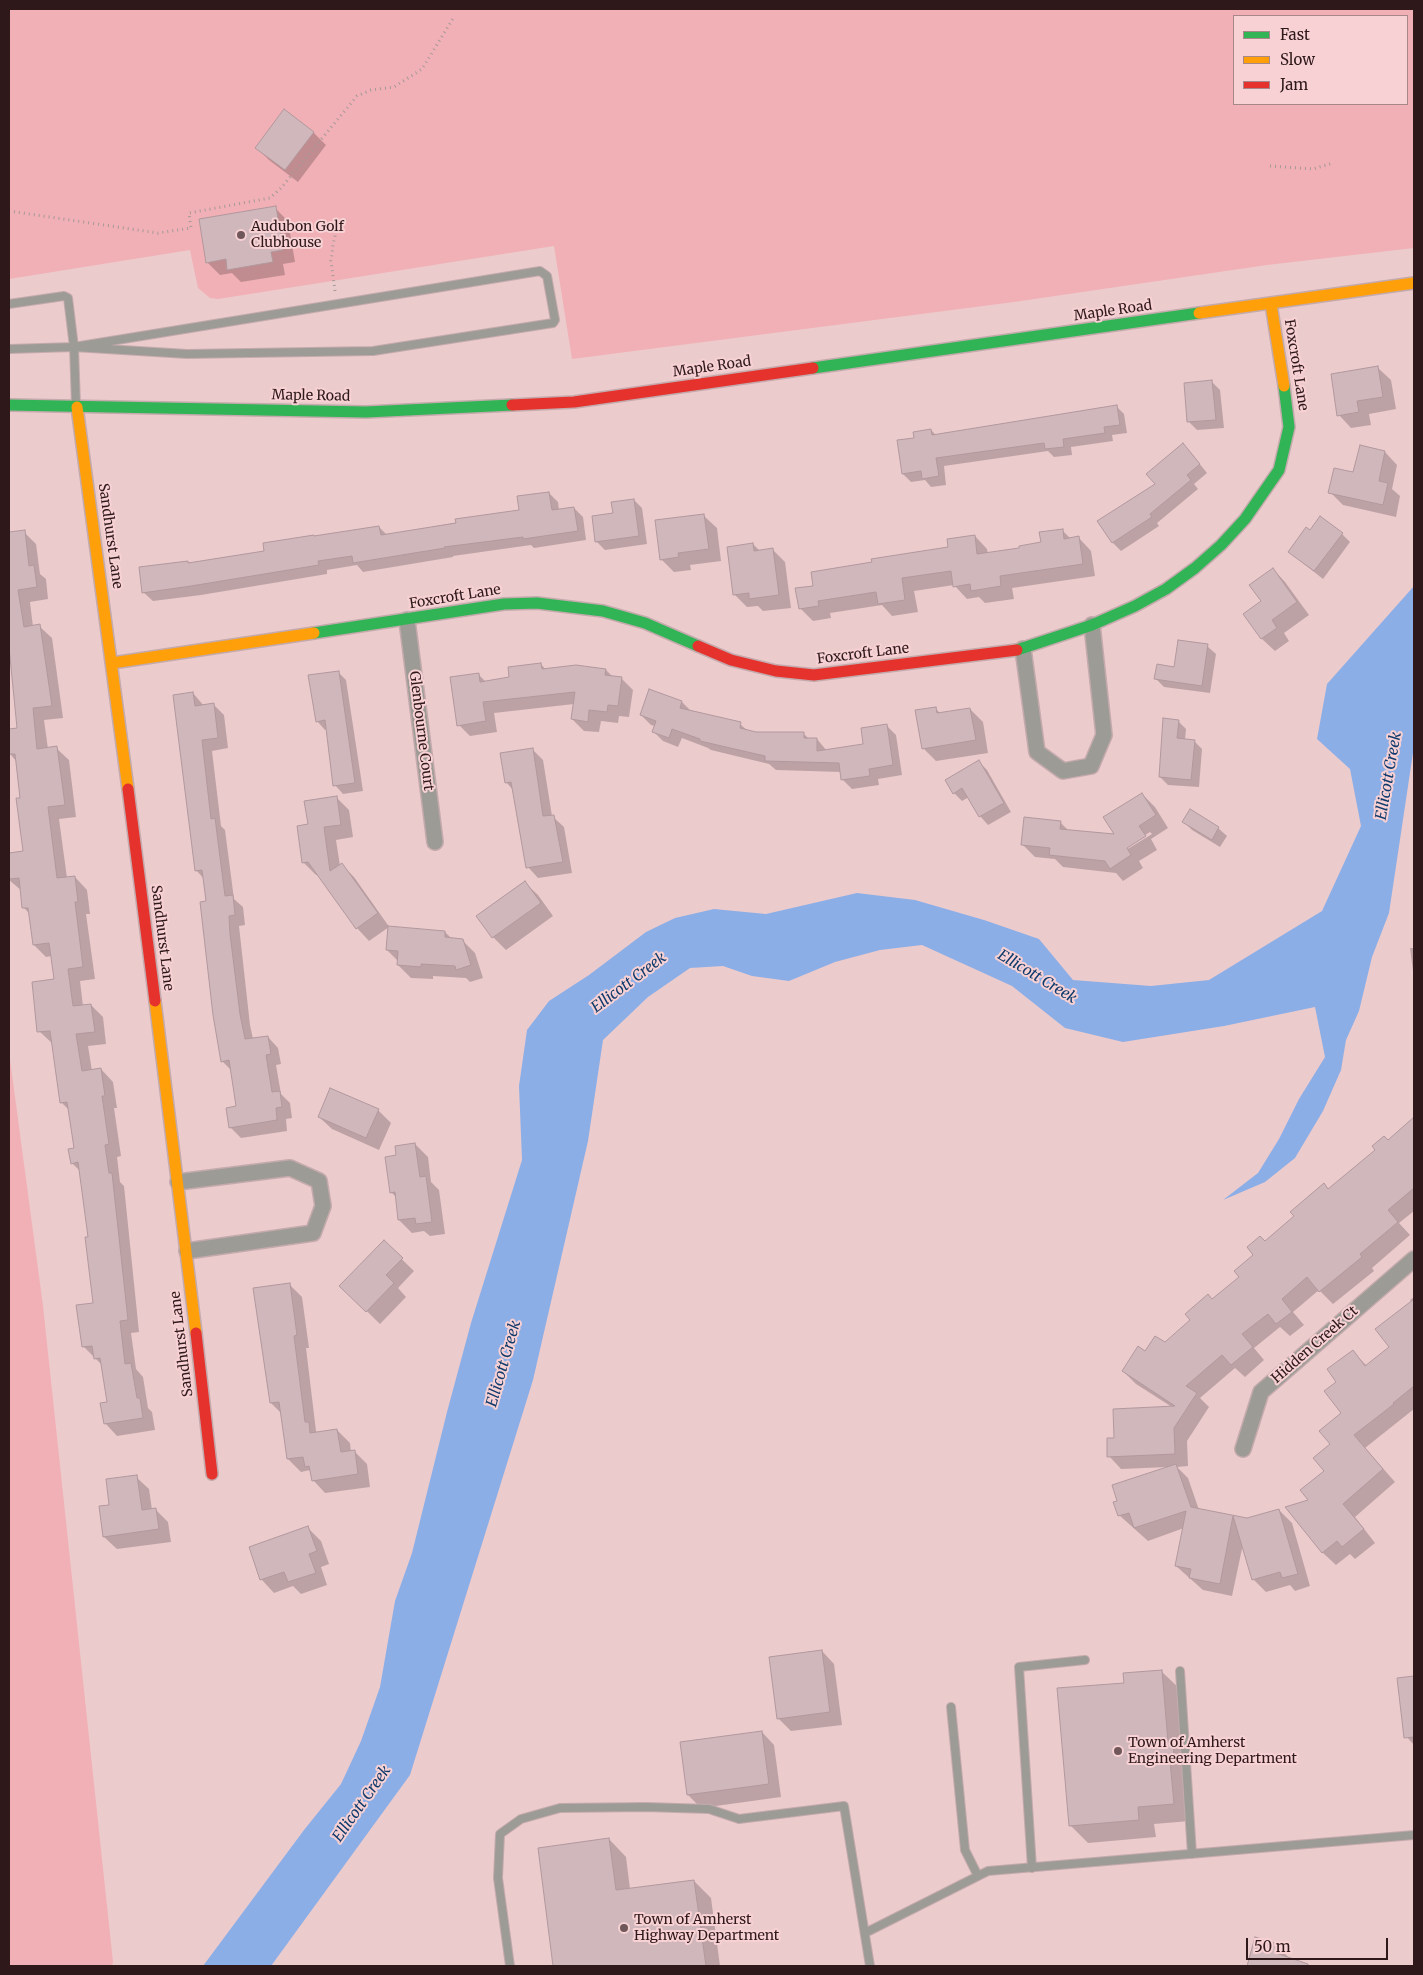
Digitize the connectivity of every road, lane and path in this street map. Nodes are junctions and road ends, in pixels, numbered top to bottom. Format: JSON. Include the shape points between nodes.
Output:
{"nodes":[{"id":1,"x":454,"y":17,"type":"dead end"},
{"id":2,"x":1334,"y":163,"type":"dead end"},
{"id":3,"x":1270,"y":166,"type":"dead end"},
{"id":4,"x":9,"y":211,"type":"edge"},
{"id":5,"x":347,"y":217,"type":"dead end"},
{"id":6,"x":1414,"y":284,"type":"edge"},
{"id":7,"x":9,"y":304,"type":"edge"},
{"id":8,"x":338,"y":304,"type":"junction"},
{"id":9,"x":1271,"y":304,"type":"junction"},
{"id":10,"x":74,"y":347,"type":"junction"},
{"id":11,"x":9,"y":349,"type":"edge"},
{"id":12,"x":9,"y":405,"type":"edge"},
{"id":13,"x":77,"y":407,"type":"junction"},
{"id":14,"x":407,"y":620,"type":"junction"},
{"id":15,"x":1092,"y":625,"type":"junction"},
{"id":16,"x":1023,"y":649,"type":"junction"},
{"id":17,"x":112,"y":663,"type":"junction"},
{"id":18,"x":435,"y":842,"type":"dead end"},
{"id":19,"x":178,"y":1182,"type":"junction"},
{"id":20,"x":187,"y":1251,"type":"junction"},
{"id":21,"x":1414,"y":1259,"type":"edge"},
{"id":22,"x":1243,"y":1449,"type":"dead end"},
{"id":23,"x":212,"y":1474,"type":"dead end"},
{"id":24,"x":1085,"y":1660,"type":"dead end"},
{"id":25,"x":1180,"y":1670,"type":"dead end"},
{"id":26,"x":951,"y":1708,"type":"dead end"},
{"id":27,"x":1414,"y":1835,"type":"edge"},
{"id":28,"x":1192,"y":1854,"type":"junction"},
{"id":29,"x":1032,"y":1868,"type":"junction"},
{"id":30,"x":978,"y":1876,"type":"junction"},
{"id":31,"x":865,"y":1933,"type":"junction"},
{"id":32,"x":510,"y":1966,"type":"edge"},
{"id":33,"x":870,"y":1966,"type":"edge"}],
"edges":[{"from":1,"to":4,"type":"path","via":[[422,69],[394,87],[371,90],[357,96],[270,198],[188,213],[191,228],[158,233]]},
{"from":2,"to":3,"type":"path","via":[[1313,169]]},
{"from":5,"to":8,"type":"path","via":[[336,232],[331,252]]},
{"from":6,"to":9,"type":"street","name":"Maple Road"},
{"from":7,"to":10,"type":"lane","via":[[68,298]]},
{"from":8,"to":10,"type":"lane"},
{"from":8,"to":10,"type":"lane","via":[[540,271],[547,276],[555,320],[553,323],[374,351],[187,354]]},
{"from":9,"to":13,"type":"street","name":"Maple Road","via":[[574,402],[366,412]]},
{"from":9,"to":15,"type":"street","name":"Foxcroft Lane","via":[[1289,414],[1286,446],[1278,470],[1245,518],[1195,568],[1166,589]]},
{"from":10,"to":11,"type":"lane"},
{"from":10,"to":13,"type":"lane"},
{"from":12,"to":13,"type":"street","name":"Maple Road"},
{"from":13,"to":17,"type":"street","name":"Sandhurst Lane"},
{"from":14,"to":16,"type":"street","name":"Foxcroft Lane","via":[[504,604],[559,604],[603,611],[645,623],[731,660],[776,671],[814,675]]},
{"from":14,"to":17,"type":"street","name":"Foxcroft Lane"},
{"from":14,"to":18,"type":"street","name":"Glenbourne Court"},
{"from":15,"to":16,"type":"street","name":"Foxcroft Lane"},
{"from":15,"to":16,"type":"street","via":[[1104,735],[1091,766],[1063,771],[1037,752]]},
{"from":17,"to":19,"type":"street","name":"Sandhurst Lane"},
{"from":19,"to":20,"type":"street","name":"Sandhurst Lane"},
{"from":19,"to":20,"type":"street","via":[[290,1168],[319,1181],[322,1206],[312,1234]]},
{"from":20,"to":23,"type":"street","name":"Sandhurst Lane"},
{"from":21,"to":22,"type":"street","name":"Hidden Creek Ct","via":[[1260,1392]]},
{"from":24,"to":29,"type":"lane","via":[[1019,1667]]},
{"from":25,"to":28,"type":"lane"},
{"from":26,"to":30,"type":"lane","via":[[965,1850]]},
{"from":27,"to":28,"type":"lane"},
{"from":28,"to":29,"type":"lane"},
{"from":29,"to":30,"type":"lane","via":[[988,1871]]},
{"from":30,"to":31,"type":"lane"},
{"from":31,"to":32,"type":"lane","via":[[844,1806],[739,1819],[709,1809],[560,1808],[521,1819],[500,1834],[498,1878]]},
{"from":31,"to":33,"type":"lane"}]}
